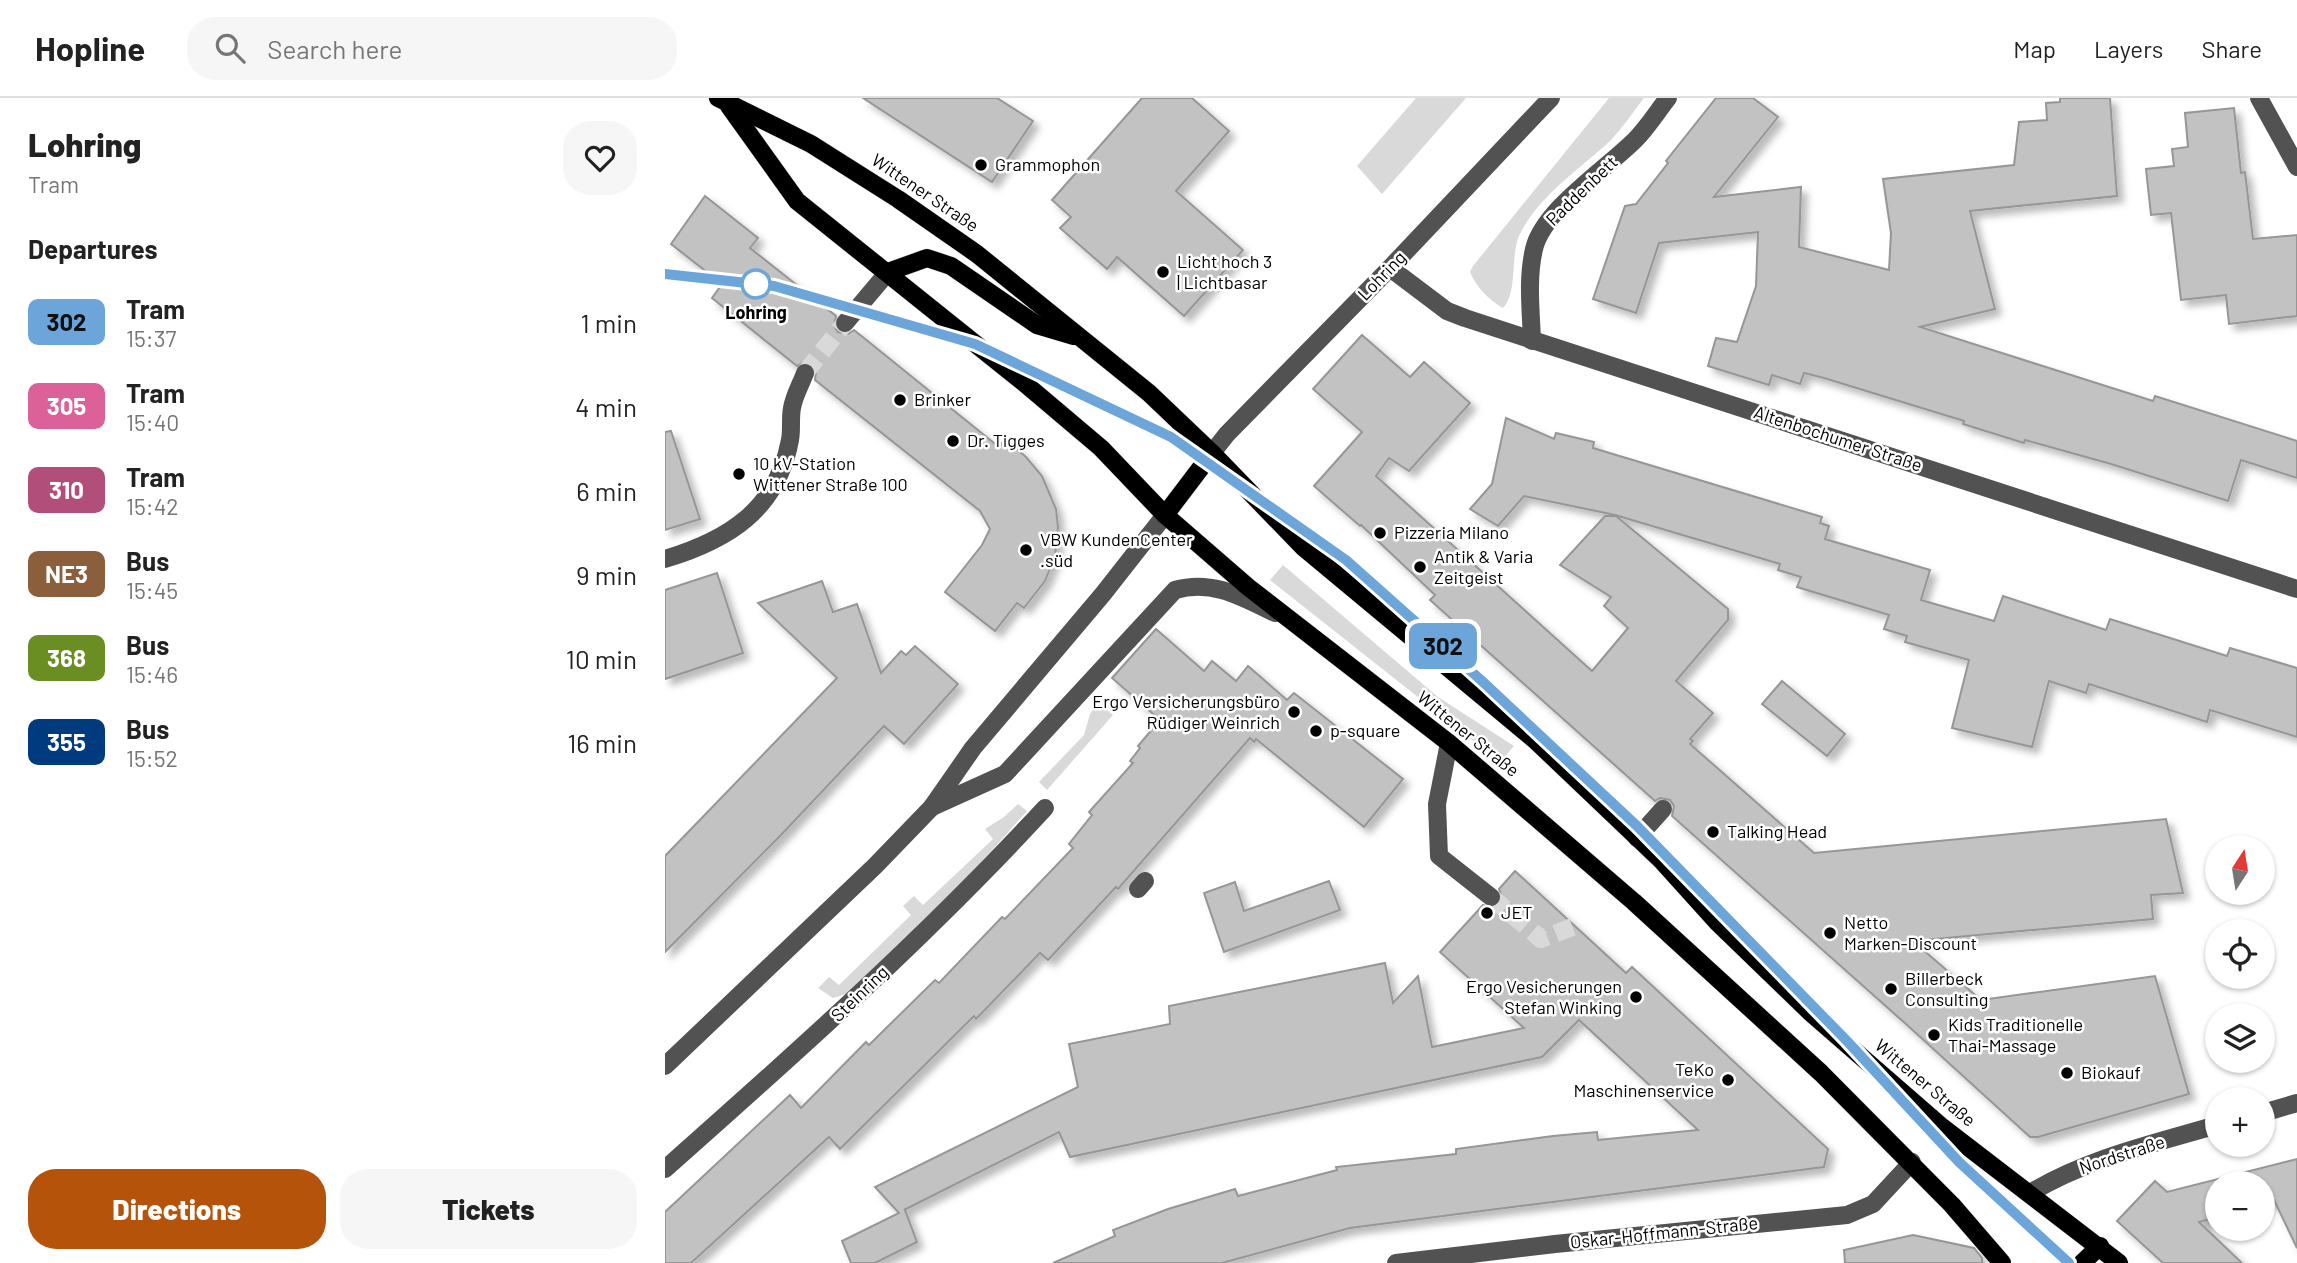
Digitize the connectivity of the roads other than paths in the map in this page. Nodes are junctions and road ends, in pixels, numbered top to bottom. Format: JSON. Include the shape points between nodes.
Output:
{"nodes":[{"id":1,"x":1551,"y":98,"type":"edge"},
{"id":2,"x":1668,"y":98,"type":"edge"},
{"id":3,"x":2259,"y":98,"type":"edge"},
{"id":4,"x":727,"y":100,"type":"edge"},
{"id":5,"x":2297,"y":167,"type":"edge"},
{"id":6,"x":1390,"y":268,"type":"junction"},
{"id":7,"x":888,"y":272,"type":"junction"},
{"id":8,"x":845,"y":323,"type":"tunnel mouth"},
{"id":9,"x":1084,"y":340,"type":"junction"},
{"id":10,"x":1532,"y":341,"type":"junction"},
{"id":11,"x":805,"y":373,"type":"tunnel mouth"},
{"id":12,"x":1212,"y":453,"type":"junction"},
{"id":13,"x":1165,"y":515,"type":"junction"},
{"id":14,"x":665,"y":559,"type":"edge"},
{"id":15,"x":2297,"y":589,"type":"edge"},
{"id":16,"x":1292,"y":621,"type":"junction"},
{"id":17,"x":1449,"y":743,"type":"junction"},
{"id":18,"x":932,"y":807,"type":"junction"},
{"id":19,"x":1045,"y":808,"type":"dead end"},
{"id":20,"x":1663,"y":809,"type":"dead end"},
{"id":21,"x":1637,"y":838,"type":"junction"},
{"id":22,"x":1491,"y":897,"type":"tunnel mouth"},
{"id":23,"x":665,"y":1066,"type":"edge"},
{"id":24,"x":2297,"y":1103,"type":"edge"},
{"id":25,"x":2275,"y":1109,"type":"edge"},
{"id":26,"x":2205,"y":1128,"type":"edge"},
{"id":27,"x":1912,"y":1162,"type":"junction"},
{"id":28,"x":665,"y":1170,"type":"edge"},
{"id":29,"x":2030,"y":1193,"type":"junction"},
{"id":30,"x":2099,"y":1246,"type":"junction"},
{"id":31,"x":1396,"y":1263,"type":"edge"},
{"id":32,"x":2002,"y":1263,"type":"edge"},
{"id":33,"x":2082,"y":1263,"type":"edge"},
{"id":34,"x":2119,"y":1263,"type":"edge"}],
"edges":[{"from":1,"to":6,"type":"street","name":"Lohring"},
{"from":2,"to":10,"type":"street","name":"Paddenbett","via":[[1636,139],[1541,231],[1530,285]]},
{"from":3,"to":5,"type":"street"},
{"from":4,"to":7,"type":"main road","name":"Wittener Straße","via":[[797,201]]},
{"from":4,"to":9,"type":"main road","name":"Wittener Straße","via":[[811,144],[898,199],[978,254]]},
{"from":6,"to":10,"type":"street","name":"Altenbochumer Straße","via":[[1447,311]]},
{"from":6,"to":12,"type":"street","name":"Lohring"},
{"from":7,"to":8,"type":"street"},
{"from":7,"to":9,"type":"main road","name":"Wittener Straße","via":[[927,258],[951,267],[1037,325]]},
{"from":7,"to":13,"type":"main road","name":"Wittener Straße","via":[[1101,448]]},
{"from":9,"to":12,"type":"main road","name":"Wittener Straße"},
{"from":10,"to":15,"type":"street","name":"Altenbochumer Straße"},
{"from":11,"to":14,"type":"street","via":[[792,407],[790,440],[767,498],[727,534]]},
{"from":12,"to":13,"type":"main road"},
{"from":12,"to":21,"type":"main road","name":"Wittener Straße","via":[[1303,547],[1487,698]]},
{"from":13,"to":16,"type":"main road","name":"Wittener Straße"},
{"from":13,"to":18,"type":"street","via":[[973,748]]},
{"from":16,"to":17,"type":"main road","name":"Wittener Straße"},
{"from":16,"to":18,"type":"street","via":[[1212,587],[1191,585],[1175,590],[1005,774]]},
{"from":17,"to":22,"type":"street","via":[[1437,804],[1439,856]]},
{"from":17,"to":27,"type":"main road","name":"Wittener Straße","via":[[1723,983]]},
{"from":18,"to":23,"type":"street"},
{"from":19,"to":28,"type":"street","name":"Steinring","via":[[980,878],[832,1021]]},
{"from":20,"to":21,"type":"street"},
{"from":21,"to":29,"type":"main road","name":"Wittener Straße","via":[[1811,1013],[1942,1127]]},
{"from":24,"to":25,"type":"street"},
{"from":26,"to":29,"type":"street","name":"Nordstraße","via":[[2094,1160]]},
{"from":27,"to":31,"type":"street","name":"Oskar-Hoffmann-Straße","via":[[1873,1204],[1847,1214]]},
{"from":27,"to":32,"type":"main road","name":"Wittener Straße"},
{"from":29,"to":30,"type":"main road","name":"Wittener Straße"},
{"from":30,"to":33,"type":"main road"},
{"from":30,"to":34,"type":"main road","name":"Wittener Straße"}]}
